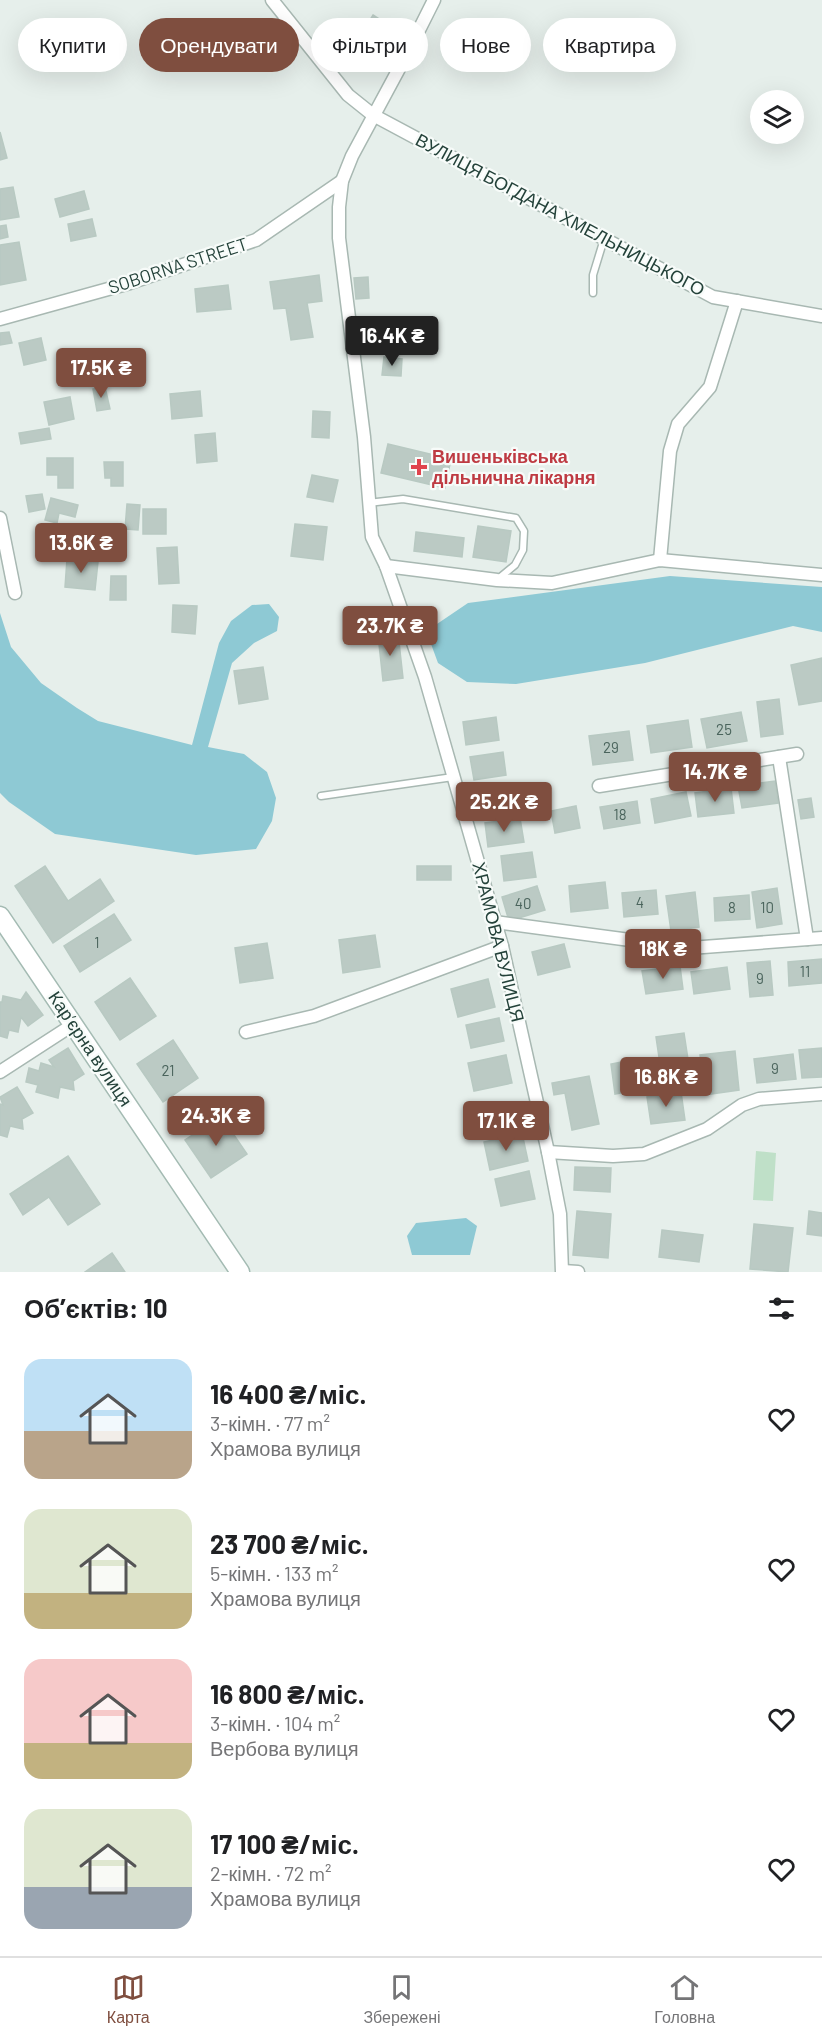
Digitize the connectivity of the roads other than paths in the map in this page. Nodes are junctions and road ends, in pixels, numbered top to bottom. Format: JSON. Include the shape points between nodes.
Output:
{"nodes":[{"id":1,"x":272,"y":0,"type":"edge"},
{"id":2,"x":434,"y":0,"type":"edge"},
{"id":3,"x":373,"y":115,"type":"junction"},
{"id":4,"x":342,"y":181,"type":"junction"},
{"id":5,"x":603,"y":239,"type":"junction"},
{"id":6,"x":593,"y":293,"type":"dead end"},
{"id":7,"x":737,"y":301,"type":"junction"},
{"id":8,"x":822,"y":316,"type":"edge"},
{"id":9,"x":0,"y":319,"type":"edge"},
{"id":10,"x":368,"y":503,"type":"junction"},
{"id":11,"x":0,"y":518,"type":"edge"},
{"id":12,"x":660,"y":560,"type":"junction"},
{"id":13,"x":386,"y":566,"type":"junction"},
{"id":14,"x":822,"y":575,"type":"edge"},
{"id":15,"x":497,"y":580,"type":"junction"},
{"id":16,"x":15,"y":593,"type":"dead end"},
{"id":17,"x":797,"y":754,"type":"dead end"},
{"id":18,"x":778,"y":758,"type":"junction"},
{"id":19,"x":454,"y":777,"type":"junction"},
{"id":20,"x":599,"y":786,"type":"dead end"},
{"id":21,"x":321,"y":796,"type":"dead end"},
{"id":22,"x":0,"y":916,"type":"edge"},
{"id":23,"x":495,"y":922,"type":"junction"},
{"id":24,"x":822,"y":938,"type":"edge"},
{"id":25,"x":807,"y":939,"type":"junction"},
{"id":26,"x":502,"y":946,"type":"junction"},
{"id":27,"x":74,"y":1024,"type":"junction"},
{"id":28,"x":246,"y":1032,"type":"dead end"},
{"id":29,"x":0,"y":1072,"type":"edge"},
{"id":30,"x":822,"y":1094,"type":"edge"},
{"id":31,"x":549,"y":1152,"type":"junction"},
{"id":32,"x":562,"y":1271,"type":"edge"},
{"id":33,"x":240,"y":1272,"type":"edge"},
{"id":34,"x":578,"y":1272,"type":"edge"}],
"edges":[{"from":1,"to":3,"type":"street","via":[[348,95]]},
{"from":2,"to":3,"type":"street","name":"ХРАМОВА ВУЛИЦЯ"},
{"from":3,"to":4,"type":"street","name":"ХРАМОВА ВУЛИЦЯ"},
{"from":3,"to":5,"type":"street","name":"ВУЛИЦЯ БОГДАНА ХМЕЛЬНИЦЬКОГО"},
{"from":4,"to":9,"type":"street","name":"SOBORNA STREET","via":[[256,240],[130,283]]},
{"from":4,"to":10,"type":"street","name":"ХРАМОВА ВУЛИЦЯ","via":[[339,238],[364,437]]},
{"from":5,"to":6,"type":"lane","via":[[593,275]]},
{"from":5,"to":7,"type":"street","name":"ВУЛИЦЯ БОГДАНА ХМЕЛЬНИЦЬКОГО","via":[[713,297]]},
{"from":7,"to":8,"type":"street","name":"ВУЛИЦЯ БОГДАНА ХМЕЛЬНИЦЬКОГО"},
{"from":7,"to":12,"type":"street","via":[[710,387],[678,424],[670,451]]},
{"from":10,"to":13,"type":"street","name":"ХРАМОВА ВУЛИЦЯ","via":[[372,537]]},
{"from":10,"to":15,"type":"lane","via":[[403,499],[516,518],[524,531],[523,550],[515,565]]},
{"from":11,"to":16,"type":"street"},
{"from":12,"to":14,"type":"street"},
{"from":12,"to":15,"type":"street","via":[[552,583]]},
{"from":13,"to":15,"type":"street"},
{"from":13,"to":19,"type":"street","name":"ХРАМОВА ВУЛИЦЯ","via":[[425,677]]},
{"from":17,"to":18,"type":"street"},
{"from":18,"to":20,"type":"street"},
{"from":18,"to":25,"type":"street"},
{"from":19,"to":21,"type":"lane"},
{"from":19,"to":23,"type":"street","name":"ХРАМОВА ВУЛИЦЯ"},
{"from":22,"to":27,"type":"street","name":"Карʼєрна вулиця"},
{"from":23,"to":25,"type":"street","via":[[690,948]]},
{"from":23,"to":26,"type":"street","name":"ХРАМОВА ВУЛИЦЯ"},
{"from":24,"to":25,"type":"street"},
{"from":26,"to":28,"type":"street","via":[[314,1016]]},
{"from":26,"to":31,"type":"street","name":"ХРАМОВА ВУЛИЦЯ"},
{"from":27,"to":29,"type":"street"},
{"from":27,"to":33,"type":"street","name":"Карʼєрна вулиця"},
{"from":30,"to":31,"type":"street","via":[[759,1099],[742,1105],[707,1129],[644,1154]]},
{"from":31,"to":32,"type":"street","name":"ХРАМОВА ВУЛИЦЯ","via":[[560,1214]]},
{"from":32,"to":34,"type":"street"}]}
